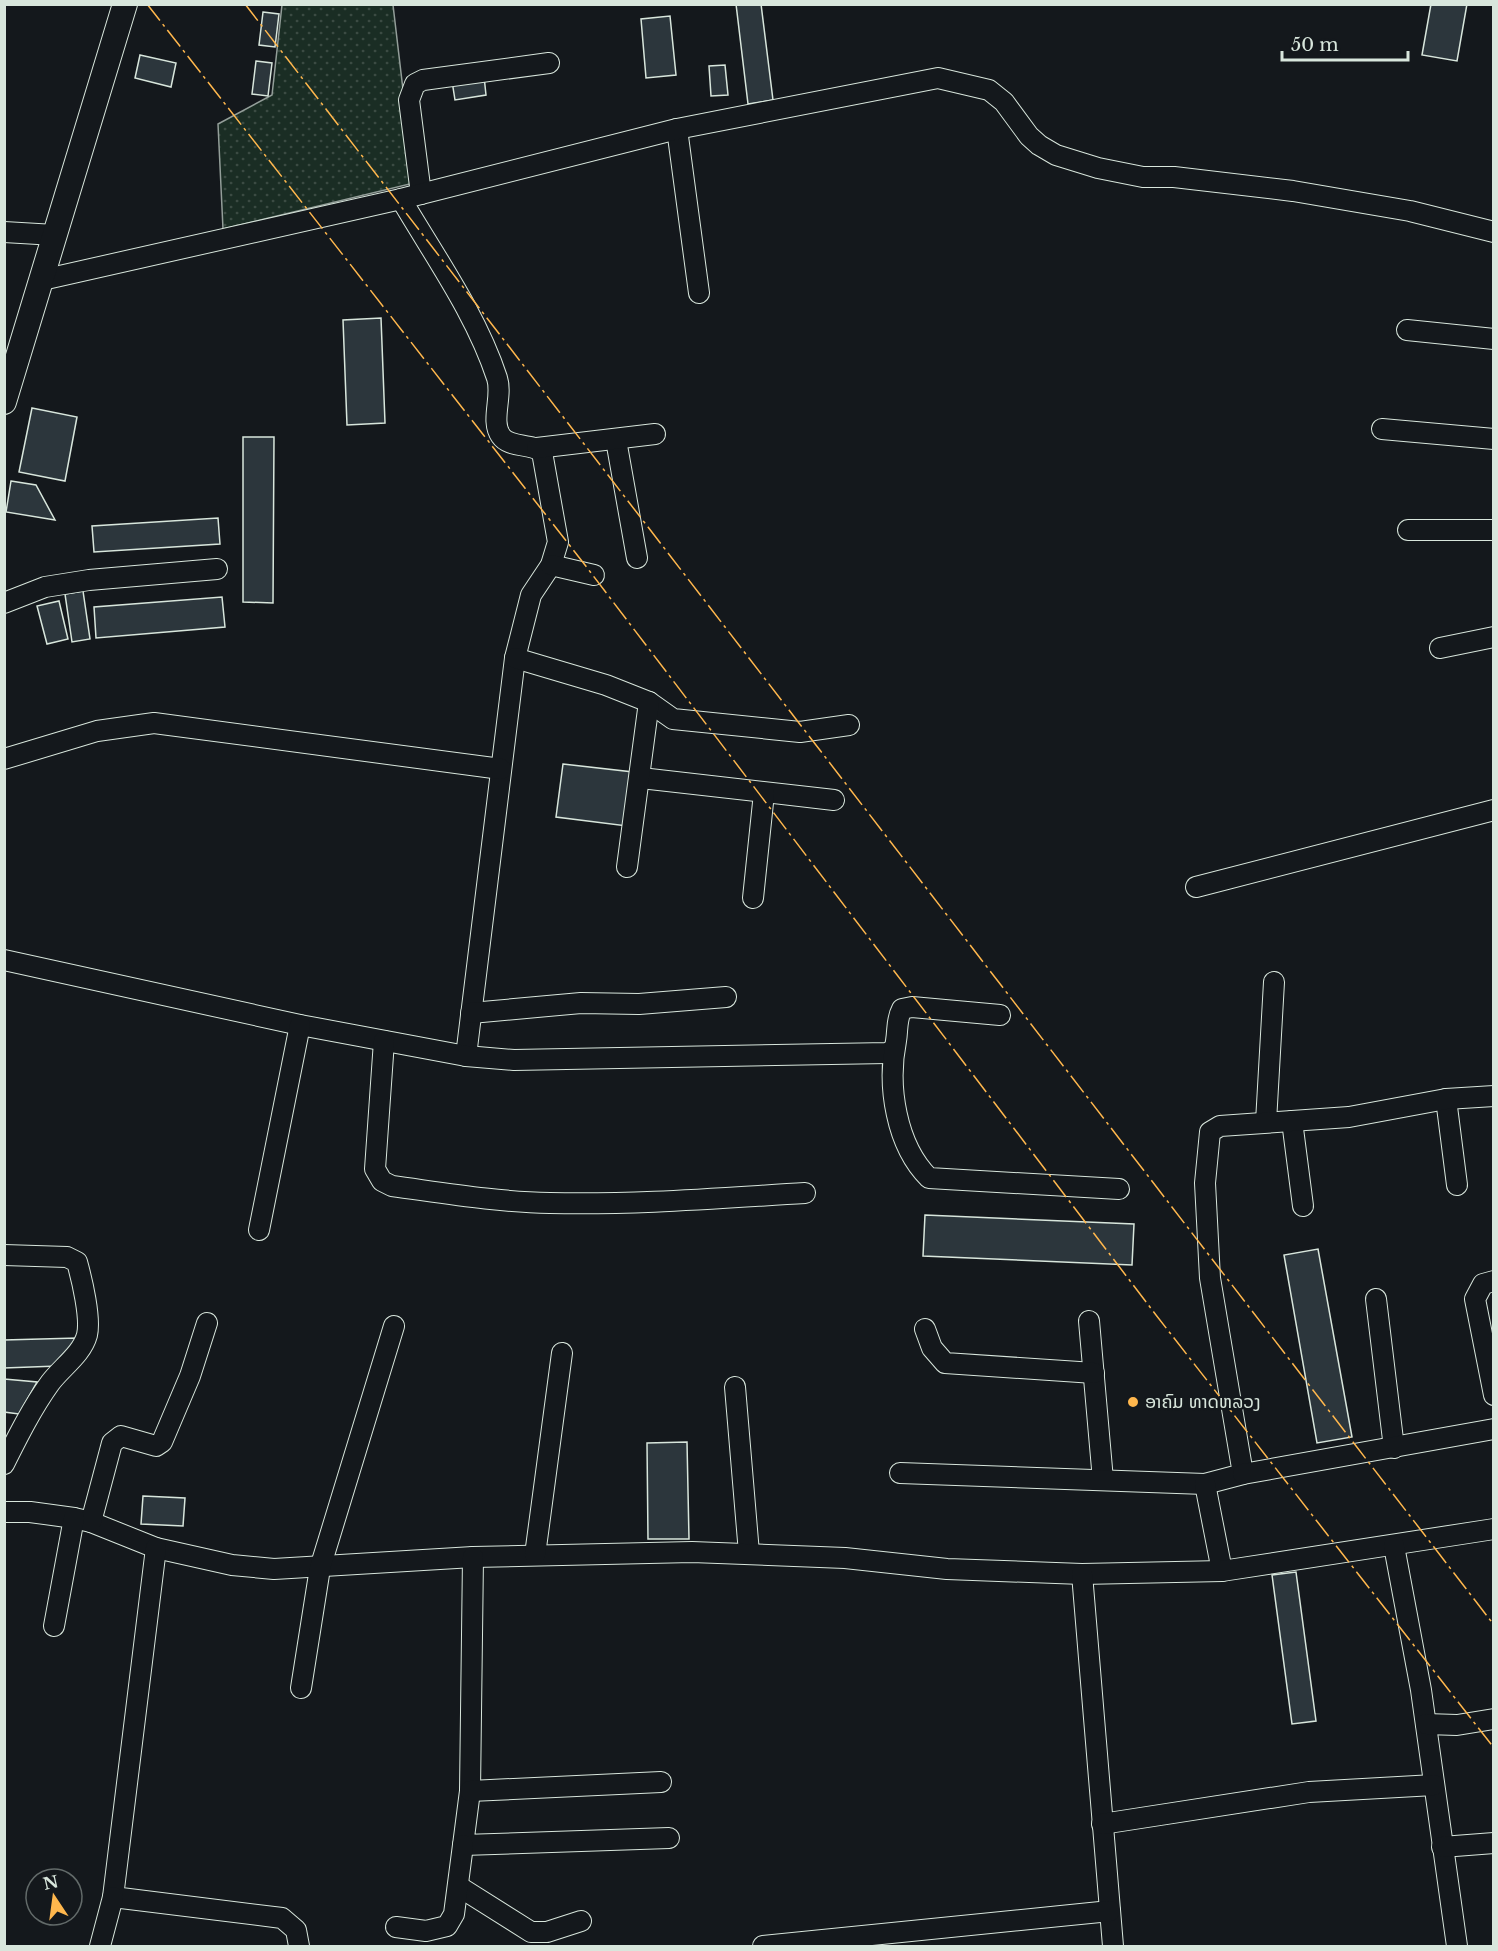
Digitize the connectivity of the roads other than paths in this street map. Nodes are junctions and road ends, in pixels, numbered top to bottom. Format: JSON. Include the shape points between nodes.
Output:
{"nodes":[{"id":1,"x":126,"y":4,"type":"edge"},
{"id":2,"x":549,"y":63,"type":"dead end"},
{"id":3,"x":676,"y":129,"type":"junction"},
{"id":4,"x":421,"y":194,"type":"junction"},
{"id":5,"x":401,"y":199,"type":"junction"},
{"id":6,"x":4,"y":232,"type":"edge"},
{"id":7,"x":1494,"y":232,"type":"edge"},
{"id":8,"x":56,"y":235,"type":"junction"},
{"id":9,"x":42,"y":280,"type":"junction"},
{"id":10,"x":699,"y":293,"type":"dead end"},
{"id":11,"x":1407,"y":330,"type":"dead end"},
{"id":12,"x":1494,"y":339,"type":"edge"},
{"id":13,"x":4,"y":402,"type":"edge"},
{"id":14,"x":1382,"y":429,"type":"dead end"},
{"id":15,"x":655,"y":434,"type":"dead end"},
{"id":16,"x":1494,"y":439,"type":"edge"},
{"id":17,"x":616,"y":440,"type":"junction"},
{"id":18,"x":537,"y":448,"type":"junction"},
{"id":19,"x":1408,"y":530,"type":"dead end"},
{"id":20,"x":1494,"y":530,"type":"edge"},
{"id":21,"x":637,"y":558,"type":"dead end"},
{"id":22,"x":551,"y":566,"type":"junction"},
{"id":23,"x":217,"y":569,"type":"dead end"},
{"id":24,"x":594,"y":575,"type":"dead end"},
{"id":25,"x":4,"y":603,"type":"edge"},
{"id":26,"x":1494,"y":637,"type":"edge"},
{"id":27,"x":1440,"y":648,"type":"dead end"},
{"id":28,"x":515,"y":658,"type":"junction"},
{"id":29,"x":649,"y":702,"type":"junction"},
{"id":30,"x":849,"y":725,"type":"dead end"},
{"id":31,"x":4,"y":759,"type":"edge"},
{"id":32,"x":501,"y":769,"type":"junction"},
{"id":33,"x":641,"y":778,"type":"junction"},
{"id":34,"x":764,"y":794,"type":"junction"},
{"id":35,"x":834,"y":800,"type":"dead end"},
{"id":36,"x":1494,"y":810,"type":"edge"},
{"id":37,"x":627,"y":867,"type":"dead end"},
{"id":38,"x":1196,"y":887,"type":"dead end"},
{"id":39,"x":753,"y":898,"type":"dead end"},
{"id":40,"x":4,"y":960,"type":"edge"},
{"id":41,"x":1274,"y":982,"type":"dead end"},
{"id":42,"x":726,"y":997,"type":"dead end"},
{"id":43,"x":471,"y":1013,"type":"junction"},
{"id":44,"x":1000,"y":1015,"type":"dead end"},
{"id":45,"x":300,"y":1025,"type":"junction"},
{"id":46,"x":384,"y":1041,"type":"junction"},
{"id":47,"x":893,"y":1050,"type":"junction"},
{"id":48,"x":466,"y":1056,"type":"junction"},
{"id":49,"x":1494,"y":1096,"type":"edge"},
{"id":50,"x":1446,"y":1099,"type":"junction"},
{"id":51,"x":1292,"y":1121,"type":"junction"},
{"id":52,"x":1266,"y":1122,"type":"junction"},
{"id":53,"x":1457,"y":1185,"type":"dead end"},
{"id":54,"x":1119,"y":1189,"type":"dead end"},
{"id":55,"x":805,"y":1193,"type":"dead end"},
{"id":56,"x":1303,"y":1206,"type":"dead end"},
{"id":57,"x":259,"y":1230,"type":"dead end"},
{"id":58,"x":4,"y":1255,"type":"edge"},
{"id":59,"x":1494,"y":1281,"type":"edge"},
{"id":60,"x":1376,"y":1299,"type":"dead end"},
{"id":61,"x":1089,"y":1321,"type":"dead end"},
{"id":62,"x":207,"y":1323,"type":"dead end"},
{"id":63,"x":394,"y":1326,"type":"dead end"},
{"id":64,"x":925,"y":1329,"type":"dead end"},
{"id":65,"x":562,"y":1353,"type":"dead end"},
{"id":66,"x":1094,"y":1373,"type":"junction"},
{"id":67,"x":735,"y":1387,"type":"dead end"},
{"id":68,"x":1494,"y":1395,"type":"edge"},
{"id":69,"x":1494,"y":1429,"type":"edge"},
{"id":70,"x":1394,"y":1448,"type":"junction"},
{"id":71,"x":4,"y":1464,"type":"edge"},
{"id":72,"x":900,"y":1473,"type":"dead end"},
{"id":73,"x":1243,"y":1474,"type":"junction"},
{"id":74,"x":1103,"y":1480,"type":"junction"},
{"id":75,"x":1204,"y":1484,"type":"junction"},
{"id":76,"x":4,"y":1512,"type":"edge"},
{"id":77,"x":83,"y":1520,"type":"junction"},
{"id":78,"x":1494,"y":1529,"type":"edge"},
{"id":79,"x":1394,"y":1546,"type":"junction"},
{"id":80,"x":156,"y":1548,"type":"junction"},
{"id":81,"x":748,"y":1553,"type":"junction"},
{"id":82,"x":535,"y":1555,"type":"junction"},
{"id":83,"x":473,"y":1557,"type":"junction"},
{"id":84,"x":320,"y":1568,"type":"junction"},
{"id":85,"x":1222,"y":1571,"type":"junction"},
{"id":86,"x":1082,"y":1574,"type":"junction"},
{"id":87,"x":54,"y":1626,"type":"dead end"},
{"id":88,"x":301,"y":1688,"type":"dead end"},
{"id":89,"x":1494,"y":1719,"type":"edge"},
{"id":90,"x":1426,"y":1724,"type":"junction"},
{"id":91,"x":661,"y":1782,"type":"dead end"},
{"id":92,"x":1434,"y":1785,"type":"junction"},
{"id":93,"x":470,"y":1791,"type":"junction"},
{"id":94,"x":1102,"y":1824,"type":"junction"},
{"id":95,"x":669,"y":1838,"type":"dead end"},
{"id":96,"x":1494,"y":1843,"type":"edge"},
{"id":97,"x":463,"y":1845,"type":"junction"},
{"id":98,"x":1442,"y":1847,"type":"junction"},
{"id":99,"x":458,"y":1886,"type":"junction"},
{"id":100,"x":113,"y":1897,"type":"junction"},
{"id":101,"x":1110,"y":1911,"type":"junction"},
{"id":102,"x":580,"y":1921,"type":"dead end"},
{"id":103,"x":396,"y":1927,"type":"dead end"},
{"id":104,"x":763,"y":1946,"type":"edge"},
{"id":105,"x":100,"y":1947,"type":"edge"},
{"id":106,"x":299,"y":1947,"type":"edge"},
{"id":107,"x":1113,"y":1947,"type":"edge"},
{"id":108,"x":1456,"y":1947,"type":"edge"}],
"edges":[{"from":1,"to":8,"type":"main road"},
{"from":2,"to":4,"type":"street","via":[[415,84],[409,100]]},
{"from":3,"to":4,"type":"street"},
{"from":3,"to":7,"type":"street","via":[[938,78],[989,90],[1004,102],[1039,145],[1056,155],[1098,168],[1143,177],[1293,190],[1410,211]]},
{"from":3,"to":10,"type":"street"},
{"from":4,"to":5,"type":"street"},
{"from":5,"to":9,"type":"street"},
{"from":5,"to":18,"type":"street","via":[[479,332],[499,385],[498,433],[510,442]]},
{"from":6,"to":8,"type":"street"},
{"from":8,"to":9,"type":"main road"},
{"from":9,"to":13,"type":"main road"},
{"from":11,"to":12,"type":"street"},
{"from":14,"to":16,"type":"street"},
{"from":15,"to":17,"type":"street"},
{"from":17,"to":18,"type":"street"},
{"from":17,"to":21,"type":"street"},
{"from":18,"to":22,"type":"street","via":[[542,452],[558,542]]},
{"from":19,"to":20,"type":"street"},
{"from":22,"to":24,"type":"street"},
{"from":22,"to":28,"type":"street","via":[[531,596]]},
{"from":23,"to":25,"type":"street","via":[[45,587]]},
{"from":26,"to":27,"type":"street"},
{"from":28,"to":29,"type":"street"},
{"from":28,"to":32,"type":"street"},
{"from":29,"to":30,"type":"street","via":[[673,719],[800,732]]},
{"from":29,"to":33,"type":"street"},
{"from":31,"to":32,"type":"street","via":[[97,730],[154,723]]},
{"from":32,"to":43,"type":"street"},
{"from":33,"to":34,"type":"street"},
{"from":33,"to":37,"type":"street"},
{"from":34,"to":35,"type":"street"},
{"from":34,"to":39,"type":"street"},
{"from":36,"to":38,"type":"street"},
{"from":40,"to":45,"type":"street"},
{"from":41,"to":52,"type":"street"},
{"from":42,"to":43,"type":"street","via":[[639,1004],[581,1003]]},
{"from":43,"to":48,"type":"street"},
{"from":44,"to":47,"type":"street","via":[[912,1007],[902,1010]]},
{"from":45,"to":46,"type":"street"},
{"from":45,"to":57,"type":"street"},
{"from":46,"to":48,"type":"street"},
{"from":46,"to":55,"type":"street","via":[[375,1168],[382,1181],[392,1186],[549,1203],[678,1201]]},
{"from":47,"to":48,"type":"street","via":[[514,1060]]},
{"from":47,"to":54,"type":"street","via":[[896,1114],[916,1166],[929,1178]]},
{"from":49,"to":50,"type":"street"},
{"from":50,"to":51,"type":"street","via":[[1349,1117]]},
{"from":50,"to":53,"type":"street"},
{"from":51,"to":52,"type":"street"},
{"from":51,"to":56,"type":"street"},
{"from":52,"to":73,"type":"street","via":[[1214,1128],[1210,1132],[1204,1183],[1210,1278]]},
{"from":58,"to":71,"type":"street","via":[[67,1257],[77,1262],[88,1330],[79,1350],[50,1384]]},
{"from":59,"to":68,"type":"street","via":[[1483,1284],[1475,1299]]},
{"from":60,"to":70,"type":"street"},
{"from":61,"to":66,"type":"street"},
{"from":62,"to":77,"type":"street","via":[[162,1442],[156,1446],[121,1436],[112,1443]]},
{"from":63,"to":84,"type":"street"},
{"from":64,"to":66,"type":"street","via":[[932,1348],[945,1363]]},
{"from":65,"to":82,"type":"street"},
{"from":66,"to":74,"type":"street"},
{"from":67,"to":81,"type":"street"},
{"from":69,"to":70,"type":"street"},
{"from":70,"to":73,"type":"street"},
{"from":72,"to":74,"type":"street"},
{"from":73,"to":75,"type":"street"},
{"from":74,"to":75,"type":"street"},
{"from":75,"to":85,"type":"street"},
{"from":76,"to":77,"type":"street"},
{"from":77,"to":80,"type":"street"},
{"from":77,"to":87,"type":"street"},
{"from":78,"to":79,"type":"street"},
{"from":79,"to":85,"type":"street"},
{"from":79,"to":90,"type":"street"},
{"from":80,"to":84,"type":"street","via":[[232,1565]]},
{"from":80,"to":100,"type":"street"},
{"from":81,"to":82,"type":"street"},
{"from":81,"to":86,"type":"street","via":[[947,1569]]},
{"from":82,"to":83,"type":"street"},
{"from":83,"to":84,"type":"street"},
{"from":83,"to":93,"type":"street"},
{"from":84,"to":88,"type":"street"},
{"from":85,"to":86,"type":"street"},
{"from":86,"to":94,"type":"street"},
{"from":89,"to":90,"type":"street","via":[[1457,1725]]},
{"from":90,"to":92,"type":"street"},
{"from":91,"to":93,"type":"street"},
{"from":92,"to":94,"type":"street","via":[[1310,1792]]},
{"from":92,"to":98,"type":"street"},
{"from":93,"to":97,"type":"street"},
{"from":94,"to":101,"type":"street"},
{"from":95,"to":97,"type":"street"},
{"from":96,"to":98,"type":"street"},
{"from":97,"to":99,"type":"street"},
{"from":98,"to":108,"type":"street"},
{"from":99,"to":102,"type":"street","via":[[531,1932],[547,1932]]},
{"from":99,"to":103,"type":"street","via":[[454,1914],[447,1926],[426,1931]]},
{"from":100,"to":105,"type":"street"},
{"from":100,"to":106,"type":"street","via":[[282,1918],[296,1930]]},
{"from":101,"to":104,"type":"street"},
{"from":101,"to":107,"type":"street"}]}
